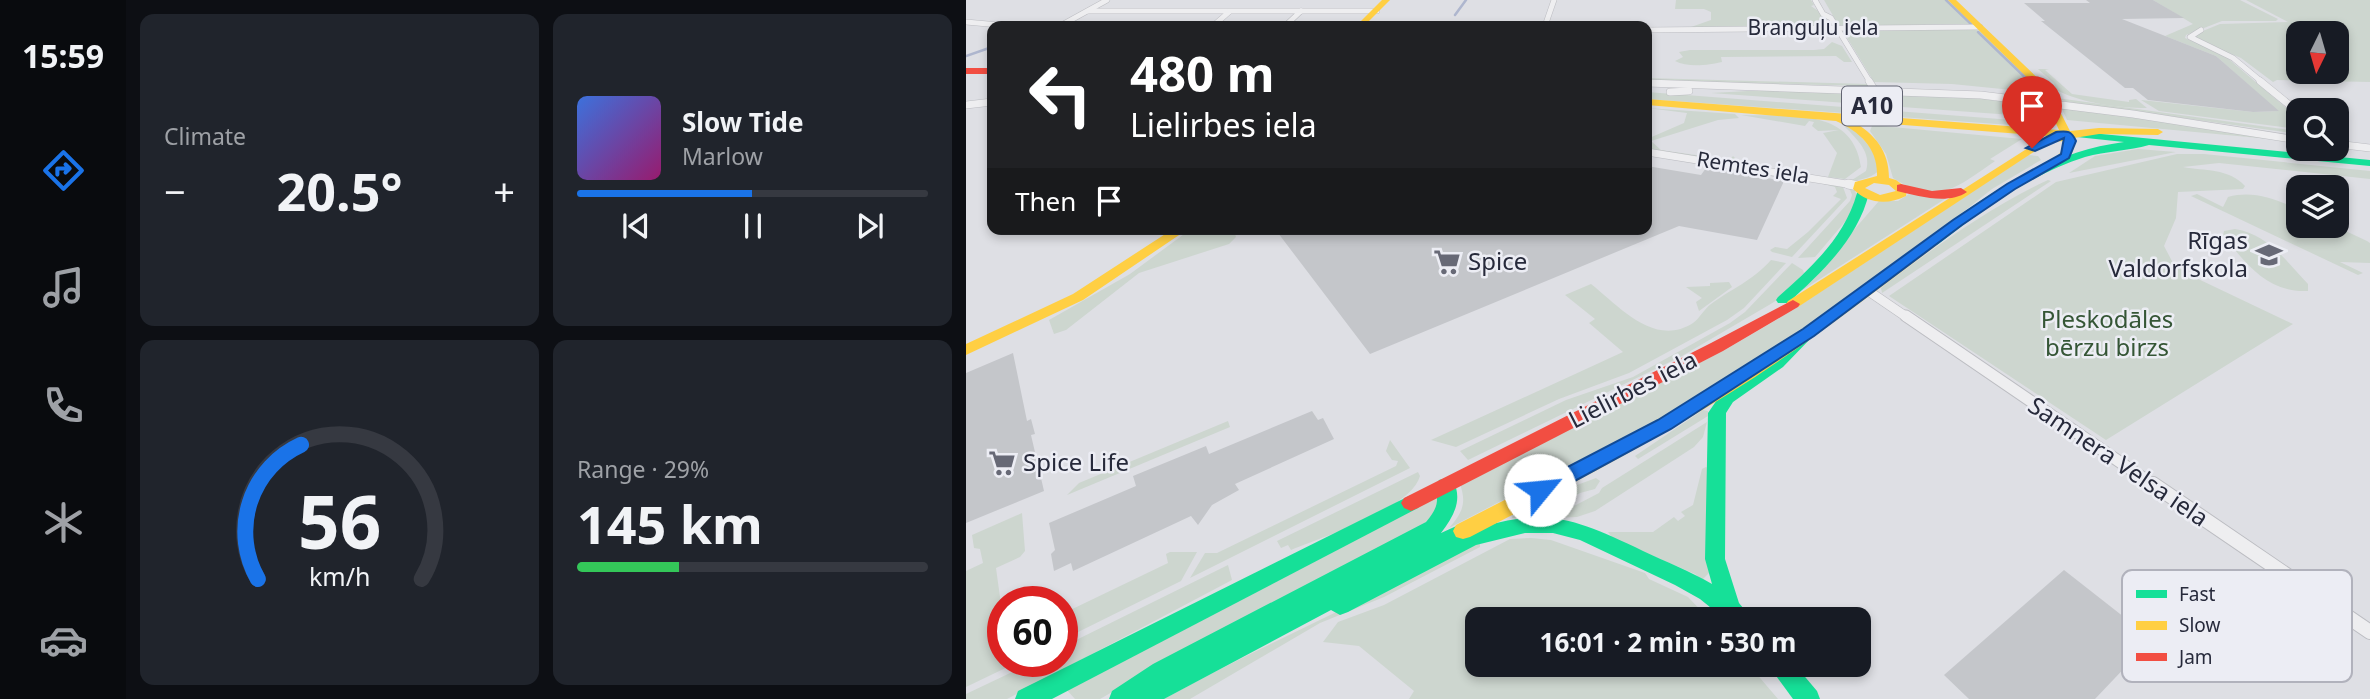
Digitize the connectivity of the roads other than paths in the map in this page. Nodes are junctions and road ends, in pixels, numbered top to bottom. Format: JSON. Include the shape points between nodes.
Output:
{"nodes":[{"id":1,"x":1107,"y":0,"type":"edge"},
{"id":2,"x":1554,"y":0,"type":"edge"},
{"id":3,"x":1815,"y":0,"type":"edge"},
{"id":4,"x":1952,"y":0,"type":"edge"},
{"id":5,"x":1382,"y":5,"type":"edge"},
{"id":6,"x":1088,"y":11,"type":"junction"},
{"id":7,"x":1301,"y":11,"type":"junction"},
{"id":8,"x":1228,"y":12,"type":"junction"},
{"id":9,"x":1069,"y":21,"type":"edge"},
{"id":10,"x":1218,"y":21,"type":"edge"},
{"id":11,"x":1290,"y":21,"type":"edge"},
{"id":12,"x":1365,"y":21,"type":"edge"},
{"id":13,"x":1547,"y":21,"type":"edge"},
{"id":14,"x":966,"y":22,"type":"edge"},
{"id":15,"x":987,"y":24,"type":"edge"},
{"id":16,"x":1980,"y":27,"type":"junction"},
{"id":17,"x":1837,"y":28,"type":"junction"},
{"id":18,"x":1652,"y":30,"type":"edge"},
{"id":19,"x":2201,"y":30,"type":"dead end"},
{"id":20,"x":966,"y":71,"type":"edge"},
{"id":21,"x":987,"y":71,"type":"edge"},
{"id":22,"x":966,"y":78,"type":"edge"},
{"id":23,"x":987,"y":78,"type":"edge"},
{"id":24,"x":1652,"y":83,"type":"edge"},
{"id":25,"x":1780,"y":87,"type":"junction"},
{"id":26,"x":1874,"y":89,"type":"junction"},
{"id":27,"x":1652,"y":90,"type":"edge"},
{"id":28,"x":1670,"y":92,"type":"junction"},
{"id":29,"x":1652,"y":102,"type":"edge"},
{"id":30,"x":2052,"y":102,"type":"junction"},
{"id":31,"x":2286,"y":102,"type":"edge"},
{"id":32,"x":987,"y":103,"type":"edge"},
{"id":33,"x":966,"y":105,"type":"edge"},
{"id":34,"x":1821,"y":114,"type":"junction"},
{"id":35,"x":1893,"y":119,"type":"junction"},
{"id":36,"x":2057,"y":131,"type":"junction"},
{"id":37,"x":1865,"y":134,"type":"junction"},
{"id":38,"x":2286,"y":135,"type":"edge"},
{"id":39,"x":2349,"y":140,"type":"edge"},
{"id":40,"x":2370,"y":142,"type":"edge"},
{"id":41,"x":2194,"y":145,"type":"junction"},
{"id":42,"x":2286,"y":146,"type":"edge"},
{"id":43,"x":2349,"y":146,"type":"edge"},
{"id":44,"x":2370,"y":148,"type":"edge"},
{"id":45,"x":2286,"y":151,"type":"edge"},
{"id":46,"x":2026,"y":152,"type":"junction"},
{"id":47,"x":1652,"y":153,"type":"edge"},
{"id":48,"x":2349,"y":154,"type":"edge"},
{"id":49,"x":2370,"y":154,"type":"edge"},
{"id":50,"x":2349,"y":160,"type":"edge"},
{"id":51,"x":2058,"y":161,"type":"junction"},
{"id":52,"x":2370,"y":165,"type":"edge"},
{"id":53,"x":2034,"y":173,"type":"junction"},
{"id":54,"x":1883,"y":179,"type":"junction"},
{"id":55,"x":1901,"y":188,"type":"junction"},
{"id":56,"x":1861,"y":190,"type":"junction"},
{"id":57,"x":1968,"y":191,"type":"junction"},
{"id":58,"x":1174,"y":235,"type":"edge"},
{"id":59,"x":1867,"y":290,"type":"junction"},
{"id":60,"x":1808,"y":332,"type":"junction"},
{"id":61,"x":1717,"y":347,"type":"junction"},
{"id":62,"x":966,"y":351,"type":"edge"},
{"id":63,"x":1446,"y":485,"type":"junction"},
{"id":64,"x":2279,"y":570,"type":"edge"},
{"id":65,"x":1729,"y":605,"type":"joint"},
{"id":66,"x":2352,"y":620,"type":"edge"},
{"id":67,"x":2370,"y":632,"type":"edge"},
{"id":68,"x":1252,"y":637,"type":"junction"},
{"id":69,"x":1790,"y":677,"type":"edge"},
{"id":70,"x":1029,"y":698,"type":"edge"},
{"id":71,"x":1053,"y":699,"type":"edge"},
{"id":72,"x":1121,"y":699,"type":"edge"},
{"id":73,"x":1139,"y":699,"type":"edge"},
{"id":74,"x":1808,"y":699,"type":"edge"}],
"edges":[{"from":1,"to":6,"type":"street"},
{"from":2,"to":13,"type":"street"},
{"from":3,"to":17,"type":"street"},
{"from":4,"to":16,"type":"main road"},
{"from":5,"to":7,"type":"street"},
{"from":5,"to":12,"type":"main road"},
{"from":6,"to":8,"type":"street"},
{"from":6,"to":9,"type":"street"},
{"from":7,"to":8,"type":"street"},
{"from":7,"to":11,"type":"street"},
{"from":8,"to":10,"type":"street"},
{"from":14,"to":15,"type":"street"},
{"from":16,"to":17,"type":"street","name":"Branguļu iela"},
{"from":16,"to":30,"type":"main road","via":[[2038,82]]},
{"from":17,"to":18,"type":"street","name":"Branguļu iela"},
{"from":17,"to":26,"type":"street"},
{"from":19,"to":31,"type":"street","via":[[2190,37],[2233,58]]},
{"from":20,"to":21,"type":"main road"},
{"from":22,"to":23,"type":"main road"},
{"from":24,"to":25,"type":"street"},
{"from":25,"to":26,"type":"street"},
{"from":25,"to":28,"type":"street"},
{"from":26,"to":30,"type":"street"},
{"from":27,"to":28,"type":"main road","number":"A10"},
{"from":28,"to":36,"type":"main road","number":"A10"},
{"from":29,"to":34,"type":"main road","number":"A10"},
{"from":30,"to":36,"type":"main road"},
{"from":30,"to":38,"type":"street"},
{"from":32,"to":33,"type":"street"},
{"from":34,"to":35,"type":"main road","number":"A10"},
{"from":34,"to":37,"type":"main road","via":[[1846,119]]},
{"from":35,"to":36,"type":"main road","number":"A10"},
{"from":35,"to":37,"type":"main road","via":[[1871,124]]},
{"from":36,"to":41,"type":"main road","number":"A10"},
{"from":36,"to":42,"type":"main road","number":"A10","via":[[2158,132]]},
{"from":36,"to":46,"type":"main road","name":"Lielirbes iela"},
{"from":36,"to":51,"type":"main road","via":[[2070,148]]},
{"from":37,"to":54,"type":"main road","via":[[1881,154]]},
{"from":39,"to":40,"type":"street"},
{"from":41,"to":45,"type":"main road","number":"A10"},
{"from":41,"to":51,"type":"main road","name":"Lielirbes iela","via":[[2120,144],[2090,148]]},
{"from":43,"to":44,"type":"street"},
{"from":46,"to":53,"type":"main road","via":[[2046,158]]},
{"from":46,"to":57,"type":"main road","name":"Lielirbes iela"},
{"from":47,"to":56,"type":"street","name":"Remtes iela"},
{"from":48,"to":49,"type":"main road","number":"A10"},
{"from":50,"to":52,"type":"main road","number":"A10"},
{"from":51,"to":53,"type":"main road","name":"Lielirbes iela"},
{"from":53,"to":59,"type":"main road","name":"Lielirbes iela"},
{"from":54,"to":55,"type":"main road"},
{"from":54,"to":56,"type":"main road","via":[[1868,179]]},
{"from":55,"to":56,"type":"main road","via":[[1900,195],[1892,198],[1876,198]]},
{"from":55,"to":57,"type":"main road","via":[[1932,195]]},
{"from":56,"to":61,"type":"main road","via":[[1864,201],[1860,211],[1802,282]]},
{"from":57,"to":61,"type":"main road","name":"Lielirbes iela","via":[[1807,296]]},
{"from":58,"to":62,"type":"main road","via":[[1081,297]]},
{"from":59,"to":60,"type":"main road","name":"Lielirbes iela"},
{"from":59,"to":64,"type":"street","name":"Samnera Velsa iela"},
{"from":60,"to":65,"type":"main road","via":[[1777,363],[1724,402],[1717,413],[1714,559]]},
{"from":60,"to":68,"type":"main road","name":"Lielirbes iela","via":[[1664,424]]},
{"from":61,"to":63,"type":"main road","name":"Lielirbes iela"},
{"from":63,"to":70,"type":"main road","name":"Lielirbes iela"},
{"from":63,"to":72,"type":"main road","via":[[1449,508],[1433,528],[1172,666]]},
{"from":65,"to":68,"type":"main road","name":"Lielirbes iela","via":[[1596,539],[1554,525],[1513,526],[1480,534],[1349,602],[1282,630]]},
{"from":66,"to":67,"type":"street","name":"Samnera Velsa iela"},
{"from":68,"to":73,"type":"main road","name":"Lielirbes iela"},
{"from":69,"to":74,"type":"main road"},
{"from":70,"to":71,"type":"main road"}]}
